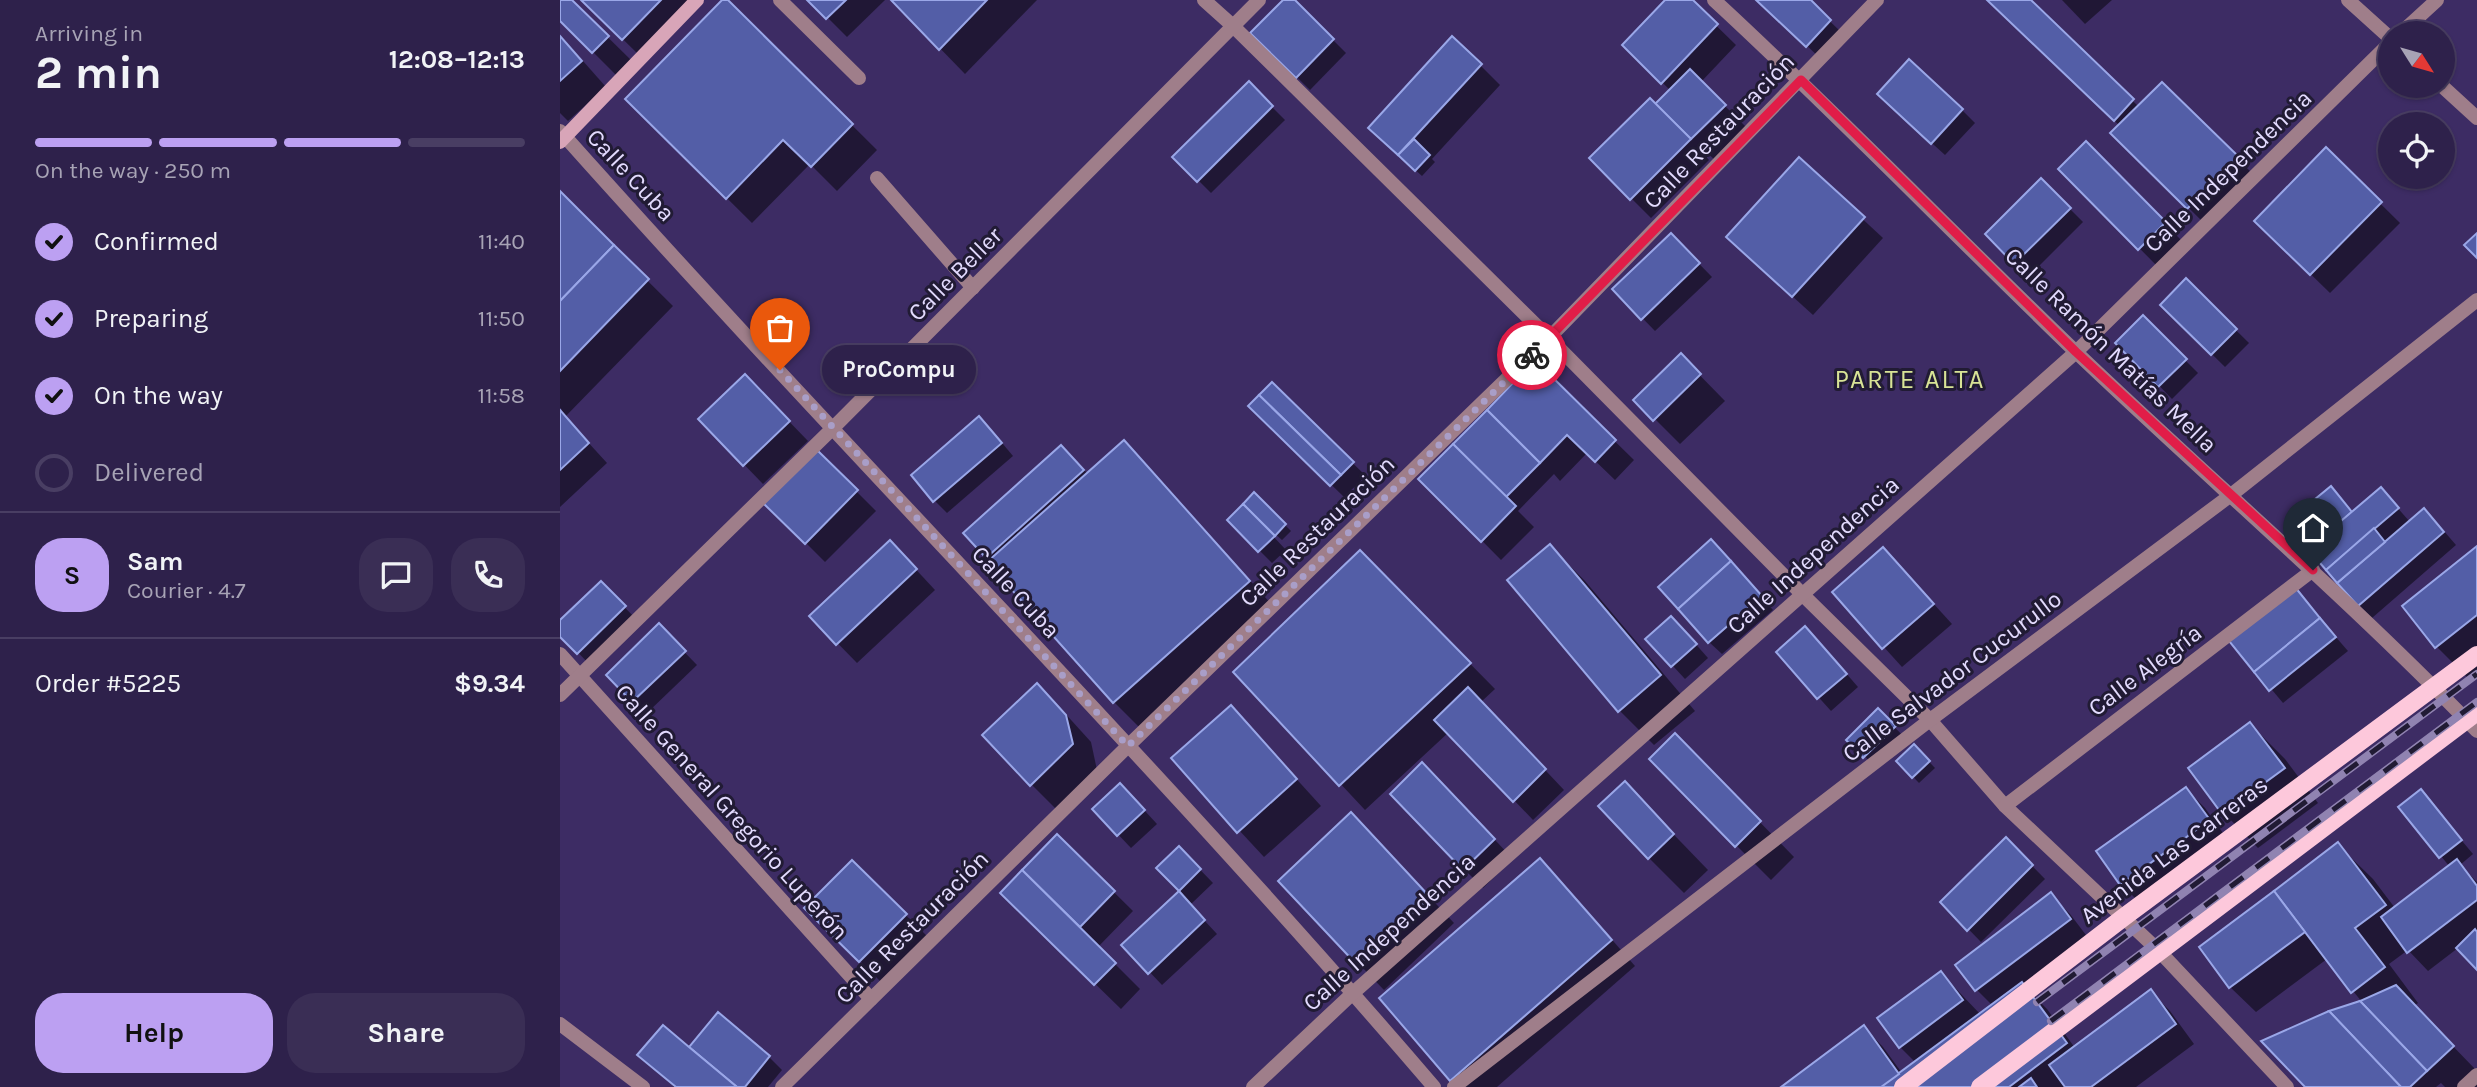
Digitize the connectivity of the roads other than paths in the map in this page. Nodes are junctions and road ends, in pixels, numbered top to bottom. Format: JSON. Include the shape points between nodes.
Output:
{"nodes":[{"id":1,"x":697,"y":0,"type":"edge"},
{"id":2,"x":780,"y":0,"type":"edge"},
{"id":3,"x":1204,"y":0,"type":"edge"},
{"id":4,"x":1259,"y":0,"type":"edge"},
{"id":5,"x":1714,"y":0,"type":"edge"},
{"id":6,"x":1877,"y":0,"type":"edge"},
{"id":7,"x":2348,"y":0,"type":"edge"},
{"id":8,"x":2437,"y":0,"type":"edge"},
{"id":9,"x":2414,"y":21,"type":"edge"},
{"id":10,"x":1233,"y":26,"type":"junction"},
{"id":11,"x":2378,"y":29,"type":"edge"},
{"id":12,"x":2378,"y":53,"type":"edge"},
{"id":13,"x":859,"y":78,"type":"dead end"},
{"id":14,"x":1801,"y":80,"type":"junction"},
{"id":15,"x":2455,"y":98,"type":"edge"},
{"id":16,"x":2477,"y":118,"type":"edge"},
{"id":17,"x":562,"y":137,"type":"edge"},
{"id":18,"x":877,"y":178,"type":"dead end"},
{"id":19,"x":973,"y":288,"type":"junction"},
{"id":20,"x":2477,"y":300,"type":"edge"},
{"id":21,"x":1549,"y":338,"type":"junction"},
{"id":22,"x":2076,"y":352,"type":"junction"},
{"id":23,"x":833,"y":428,"type":"junction"},
{"id":24,"x":2231,"y":495,"type":"junction"},
{"id":25,"x":2313,"y":570,"type":"junction"},
{"id":26,"x":1802,"y":595,"type":"junction"},
{"id":27,"x":560,"y":654,"type":"edge"},
{"id":28,"x":2477,"y":655,"type":"edge"},
{"id":29,"x":579,"y":676,"type":"junction"},
{"id":30,"x":2434,"y":688,"type":"junction"},
{"id":31,"x":560,"y":695,"type":"edge"},
{"id":32,"x":1930,"y":720,"type":"junction"},
{"id":33,"x":2473,"y":721,"type":"edge"},
{"id":34,"x":1128,"y":746,"type":"junction"},
{"id":35,"x":2005,"y":806,"type":"junction"},
{"id":36,"x":2123,"y":917,"type":"junction"},
{"id":37,"x":2160,"y":952,"type":"junction"},
{"id":38,"x":1353,"y":993,"type":"junction"},
{"id":39,"x":871,"y":999,"type":"junction"},
{"id":40,"x":560,"y":1024,"type":"edge"},
{"id":41,"x":2477,"y":1075,"type":"edge"},
{"id":42,"x":643,"y":1087,"type":"edge"},
{"id":43,"x":782,"y":1087,"type":"edge"},
{"id":44,"x":1253,"y":1087,"type":"edge"},
{"id":45,"x":1433,"y":1087,"type":"edge"},
{"id":46,"x":1454,"y":1087,"type":"edge"},
{"id":47,"x":1903,"y":1087,"type":"edge"},
{"id":48,"x":1980,"y":1087,"type":"edge"},
{"id":49,"x":2287,"y":1087,"type":"edge"},
{"id":50,"x":2464,"y":1087,"type":"edge"}],
"edges":[{"from":1,"to":17,"type":"main road"},
{"from":2,"to":13,"type":"street"},
{"from":3,"to":10,"type":"street"},
{"from":4,"to":10,"type":"street","name":"Calle Beller"},
{"from":5,"to":14,"type":"street","name":"Calle Ramón Matías Mella"},
{"from":6,"to":14,"type":"street","name":"Calle Restauración"},
{"from":7,"to":11,"type":"street"},
{"from":8,"to":9,"type":"street"},
{"from":10,"to":19,"type":"street","name":"Calle Beller"},
{"from":10,"to":21,"type":"street"},
{"from":12,"to":22,"type":"street","name":"Calle Independencia"},
{"from":14,"to":21,"type":"street","name":"Calle Restauración"},
{"from":14,"to":22,"type":"street","name":"Calle Ramón Matías Mella"},
{"from":15,"to":16,"type":"street"},
{"from":17,"to":23,"type":"street","name":"Calle Cuba"},
{"from":18,"to":19,"type":"street"},
{"from":19,"to":23,"type":"street","name":"Calle Beller"},
{"from":20,"to":24,"type":"street","name":"Calle Salvador Cucurullo"},
{"from":21,"to":26,"type":"street"},
{"from":21,"to":34,"type":"street","name":"Calle Restauración"},
{"from":22,"to":24,"type":"street","name":"Calle Ramón Matías Mella"},
{"from":22,"to":26,"type":"street","name":"Calle Independencia"},
{"from":23,"to":29,"type":"street","name":"Calle Beller"},
{"from":23,"to":34,"type":"street","name":"Calle Cuba"},
{"from":24,"to":25,"type":"street","name":"Calle Ramón Matías Mella"},
{"from":24,"to":32,"type":"street","name":"Calle Salvador Cucurullo"},
{"from":25,"to":30,"type":"street","name":"Calle Ramón Matías Mella"},
{"from":25,"to":35,"type":"street","name":"Calle Alegría"},
{"from":26,"to":32,"type":"street"},
{"from":26,"to":38,"type":"street","name":"Calle Independencia"},
{"from":27,"to":29,"type":"street","name":"Calle General Gregorio Luperón"},
{"from":28,"to":30,"type":"main road","name":"Avenida Las Carreras"},
{"from":29,"to":31,"type":"street","name":"Calle Beller"},
{"from":29,"to":39,"type":"street","name":"Calle General Gregorio Luperón"},
{"from":30,"to":33,"type":"street","name":"Calle Ramón Matías Mella"},
{"from":30,"to":36,"type":"main road","name":"Avenida Las Carreras"},
{"from":32,"to":35,"type":"street"},
{"from":32,"to":46,"type":"street","name":"Calle Salvador Cucurullo"},
{"from":33,"to":37,"type":"main road"},
{"from":34,"to":38,"type":"street","name":"Calle Cuba"},
{"from":34,"to":39,"type":"street","name":"Calle Restauración"},
{"from":35,"to":36,"type":"street"},
{"from":36,"to":37,"type":"street"},
{"from":36,"to":47,"type":"main road","name":"Avenida Las Carreras"},
{"from":37,"to":48,"type":"main road"},
{"from":37,"to":49,"type":"street"},
{"from":38,"to":44,"type":"street","name":"Calle Independencia"},
{"from":38,"to":45,"type":"street","name":"Calle Cuba"},
{"from":39,"to":43,"type":"street","name":"Calle Restauración"},
{"from":40,"to":42,"type":"street"},
{"from":41,"to":50,"type":"street"}]}
